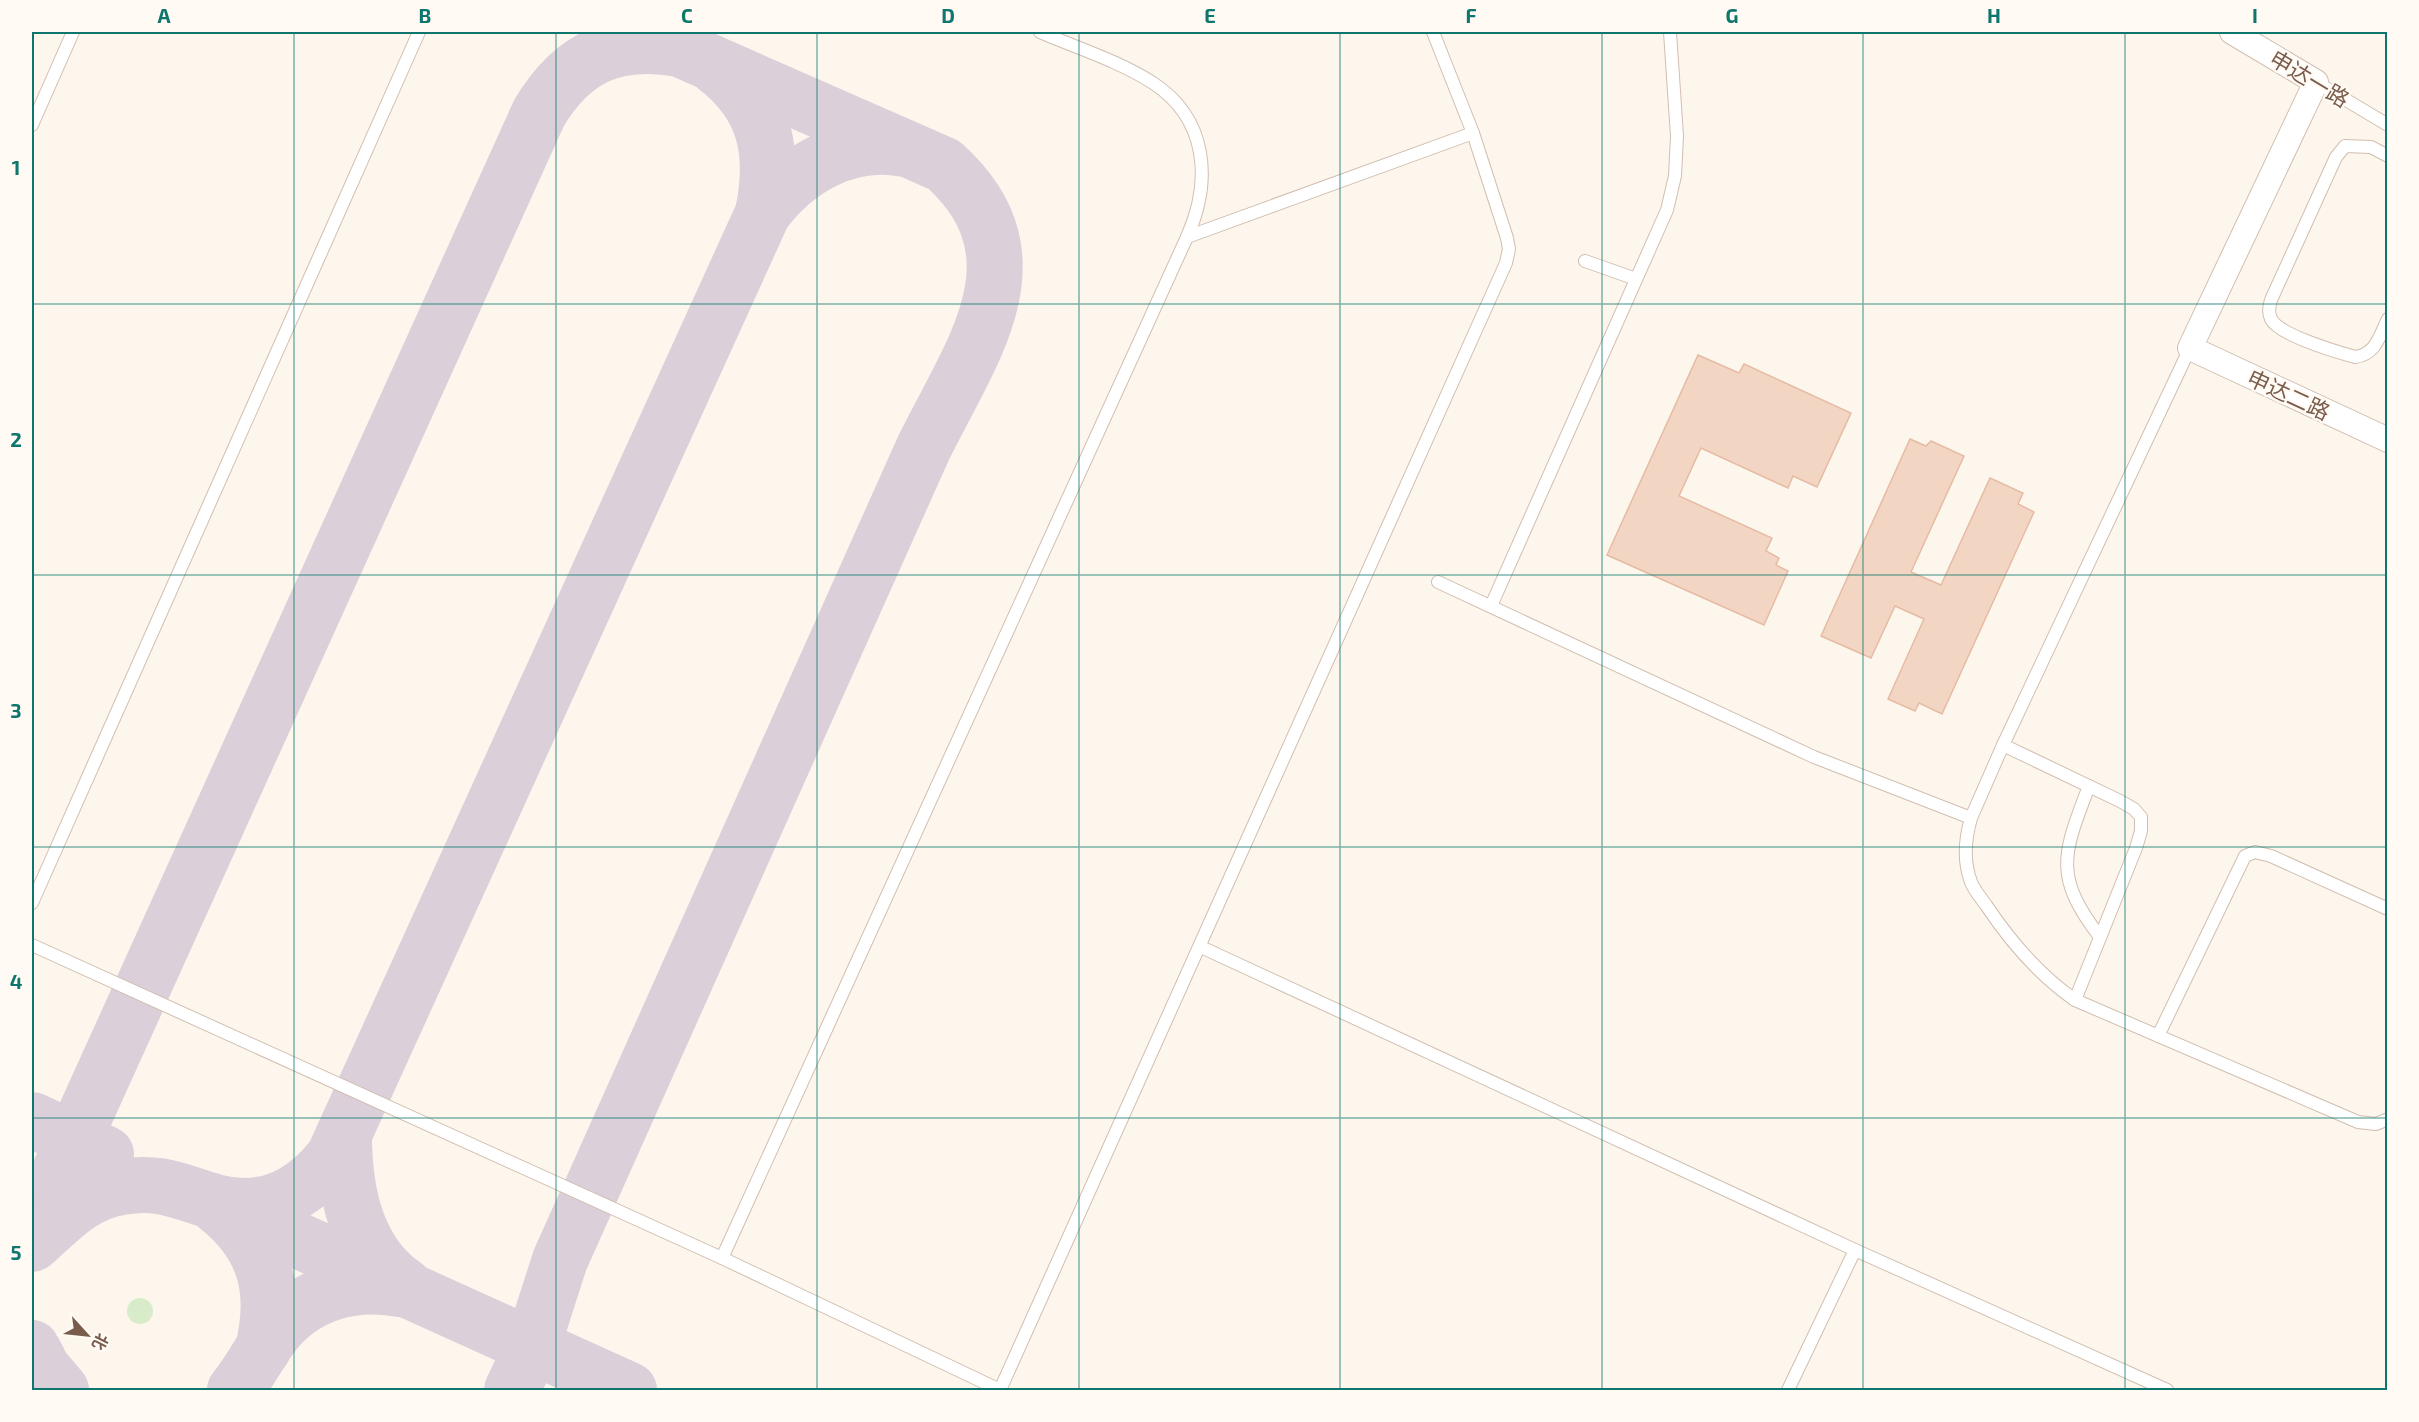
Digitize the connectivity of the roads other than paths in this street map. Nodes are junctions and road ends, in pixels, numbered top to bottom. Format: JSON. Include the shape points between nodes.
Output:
{"nodes":[{"id":1,"x":74,"y":32,"type":"edge"},
{"id":2,"x":419,"y":32,"type":"edge"},
{"id":3,"x":1040,"y":32,"type":"edge"},
{"id":4,"x":1433,"y":32,"type":"edge"},
{"id":5,"x":1670,"y":32,"type":"edge"},
{"id":6,"x":2232,"y":32,"type":"edge"},
{"id":7,"x":2316,"y":82,"type":"junction"},
{"id":8,"x":32,"y":125,"type":"edge"},
{"id":9,"x":2388,"y":125,"type":"edge"},
{"id":10,"x":1473,"y":133,"type":"junction"},
{"id":11,"x":2388,"y":156,"type":"edge"},
{"id":12,"x":1187,"y":237,"type":"junction"},
{"id":13,"x":1585,"y":261,"type":"dead end"},
{"id":14,"x":1636,"y":279,"type":"junction"},
{"id":15,"x":2388,"y":319,"type":"edge"},
{"id":16,"x":2190,"y":348,"type":"junction"},
{"id":17,"x":2388,"y":440,"type":"edge"},
{"id":18,"x":1438,"y":582,"type":"dead end"},
{"id":19,"x":1491,"y":606,"type":"junction"},
{"id":20,"x":2003,"y":745,"type":"junction"},
{"id":21,"x":2089,"y":786,"type":"junction"},
{"id":22,"x":1971,"y":818,"type":"junction"},
{"id":23,"x":32,"y":903,"type":"edge"},
{"id":24,"x":2388,"y":909,"type":"edge"},
{"id":25,"x":2100,"y":937,"type":"junction"},
{"id":26,"x":32,"y":945,"type":"edge"},
{"id":27,"x":1202,"y":947,"type":"junction"},
{"id":28,"x":2075,"y":1000,"type":"junction"},
{"id":29,"x":2158,"y":1035,"type":"junction"},
{"id":30,"x":2388,"y":1119,"type":"edge"},
{"id":31,"x":1855,"y":1250,"type":"junction"},
{"id":32,"x":722,"y":1258,"type":"junction"},
{"id":33,"x":1788,"y":1390,"type":"edge"},
{"id":34,"x":2167,"y":1390,"type":"edge"}],
"edges":[{"from":1,"to":8,"type":"lane"},
{"from":2,"to":23,"type":"lane"},
{"from":3,"to":12,"type":"lane","via":[[1152,82],[1187,117],[1199,145],[1203,170],[1202,195]]},
{"from":4,"to":10,"type":"lane"},
{"from":5,"to":14,"type":"lane","via":[[1676,88],[1675,176],[1667,210]]},
{"from":6,"to":7,"type":"street","name":"申达一路"},
{"from":7,"to":9,"type":"lane","name":"申达一路"},
{"from":7,"to":16,"type":"street"},
{"from":10,"to":12,"type":"lane"},
{"from":10,"to":27,"type":"lane","via":[[1507,238],[1506,263]]},
{"from":11,"to":15,"type":"lane","via":[[2360,146],[2345,146],[2336,157],[2269,310],[2271,320],[2279,327],[2355,357],[2374,350]]},
{"from":12,"to":32,"type":"lane"},
{"from":13,"to":14,"type":"lane"},
{"from":14,"to":19,"type":"lane"},
{"from":16,"to":17,"type":"street","name":"申达二路"},
{"from":16,"to":20,"type":"lane"},
{"from":18,"to":19,"type":"lane"},
{"from":19,"to":22,"type":"lane","via":[[1814,757]]},
{"from":20,"to":21,"type":"lane"},
{"from":20,"to":22,"type":"lane"},
{"from":21,"to":25,"type":"lane","via":[[2067,853],[2066,872],[2076,905]]},
{"from":21,"to":25,"type":"lane","via":[[2141,817],[2136,848]]},
{"from":22,"to":28,"type":"lane","via":[[1965,856],[1971,882],[2011,940],[2055,986]]},
{"from":24,"to":29,"type":"lane","via":[[2271,856],[2255,852],[2245,856]]},
{"from":25,"to":28,"type":"lane"},
{"from":26,"to":32,"type":"lane"},
{"from":27,"to":31,"type":"lane"},
{"from":27,"to":32,"type":"lane","via":[[1000,1390]]},
{"from":28,"to":29,"type":"lane"},
{"from":29,"to":30,"type":"lane","via":[[2358,1122],[2376,1124]]},
{"from":31,"to":33,"type":"lane"},
{"from":31,"to":34,"type":"lane"}]}
